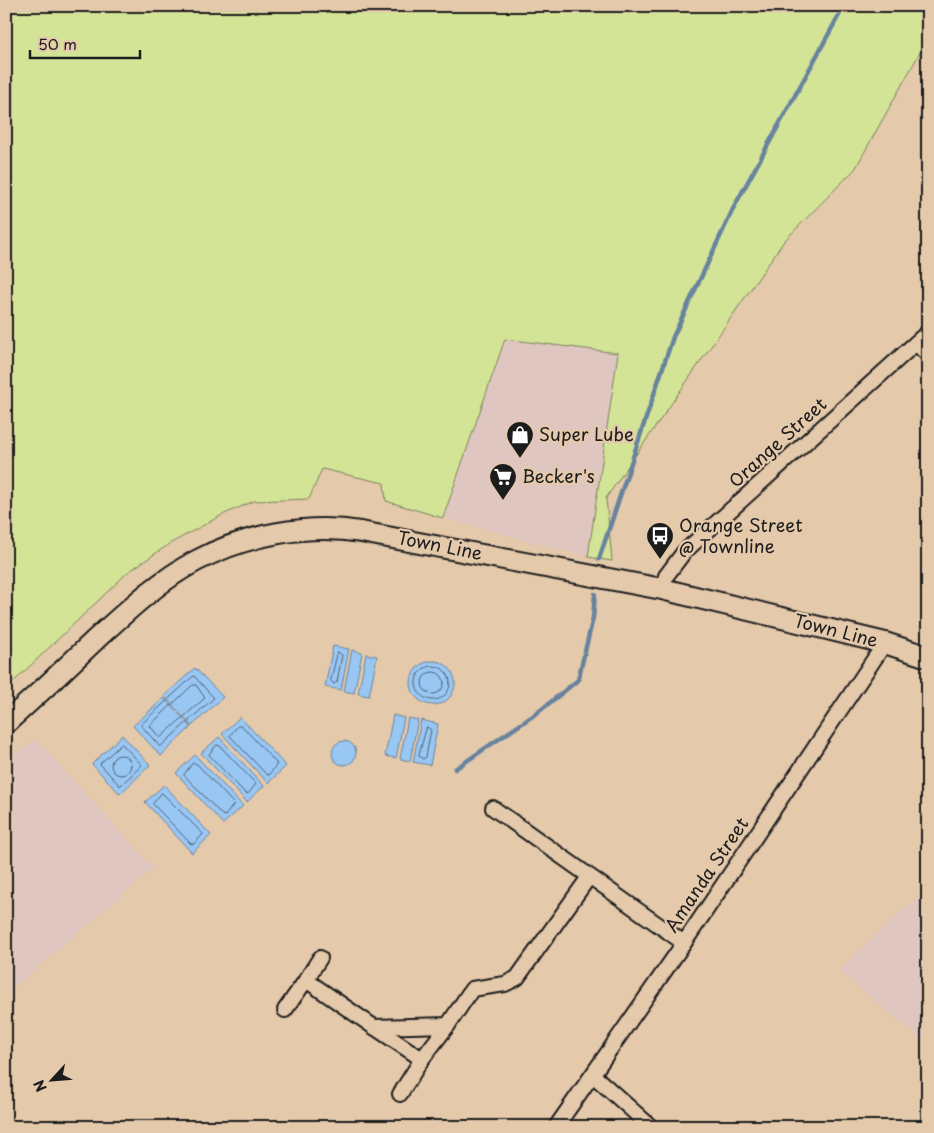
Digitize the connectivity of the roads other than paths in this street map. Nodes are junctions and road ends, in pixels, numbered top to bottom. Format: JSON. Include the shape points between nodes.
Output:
{"nodes":[{"id":1,"x":928,"y":332,"type":"edge"},
{"id":2,"x":916,"y":343,"type":"junction"},
{"id":3,"x":928,"y":355,"type":"edge"},
{"id":4,"x":662,"y":589,"type":"junction"},
{"id":5,"x":885,"y":643,"type":"junction"},
{"id":6,"x":928,"y":657,"type":"edge"},
{"id":7,"x":6,"y":723,"type":"edge"},
{"id":8,"x":493,"y":808,"type":"dead end"},
{"id":9,"x":589,"y":877,"type":"junction"},
{"id":10,"x":684,"y":943,"type":"junction"},
{"id":11,"x":320,"y":958,"type":"dead end"},
{"id":12,"x":306,"y":980,"type":"junction"},
{"id":13,"x":285,"y":1010,"type":"dead end"},
{"id":14,"x":448,"y":1025,"type":"junction"},
{"id":15,"x":374,"y":1026,"type":"junction"},
{"id":16,"x":422,"y":1059,"type":"junction"},
{"id":17,"x":593,"y":1075,"type":"junction"},
{"id":18,"x":400,"y":1094,"type":"dead end"},
{"id":19,"x":556,"y":1127,"type":"edge"},
{"id":20,"x":651,"y":1127,"type":"edge"}],
"edges":[{"from":1,"to":2,"type":"street","name":"Orange Street"},
{"from":2,"to":3,"type":"street"},
{"from":2,"to":4,"type":"street","name":"Orange Street","via":[[684,552],[666,576]]},
{"from":4,"to":5,"type":"main road","name":"Town Line"},
{"from":4,"to":7,"type":"main road","name":"Town Line","via":[[342,528],[277,532],[197,560],[169,577],[129,609]]},
{"from":5,"to":6,"type":"main road","name":"Town Line"},
{"from":5,"to":10,"type":"street","name":"Amanda Street"},
{"from":8,"to":9,"type":"street"},
{"from":9,"to":10,"type":"street"},
{"from":9,"to":14,"type":"street","via":[[517,978],[504,984],[472,988]]},
{"from":10,"to":17,"type":"street","name":"Amanda Street"},
{"from":11,"to":12,"type":"street"},
{"from":12,"to":13,"type":"street"},
{"from":12,"to":15,"type":"street"},
{"from":14,"to":15,"type":"street"},
{"from":14,"to":16,"type":"street"},
{"from":15,"to":16,"type":"street"},
{"from":16,"to":18,"type":"street"},
{"from":17,"to":19,"type":"street","name":"Amanda Street"},
{"from":17,"to":20,"type":"street"}]}
